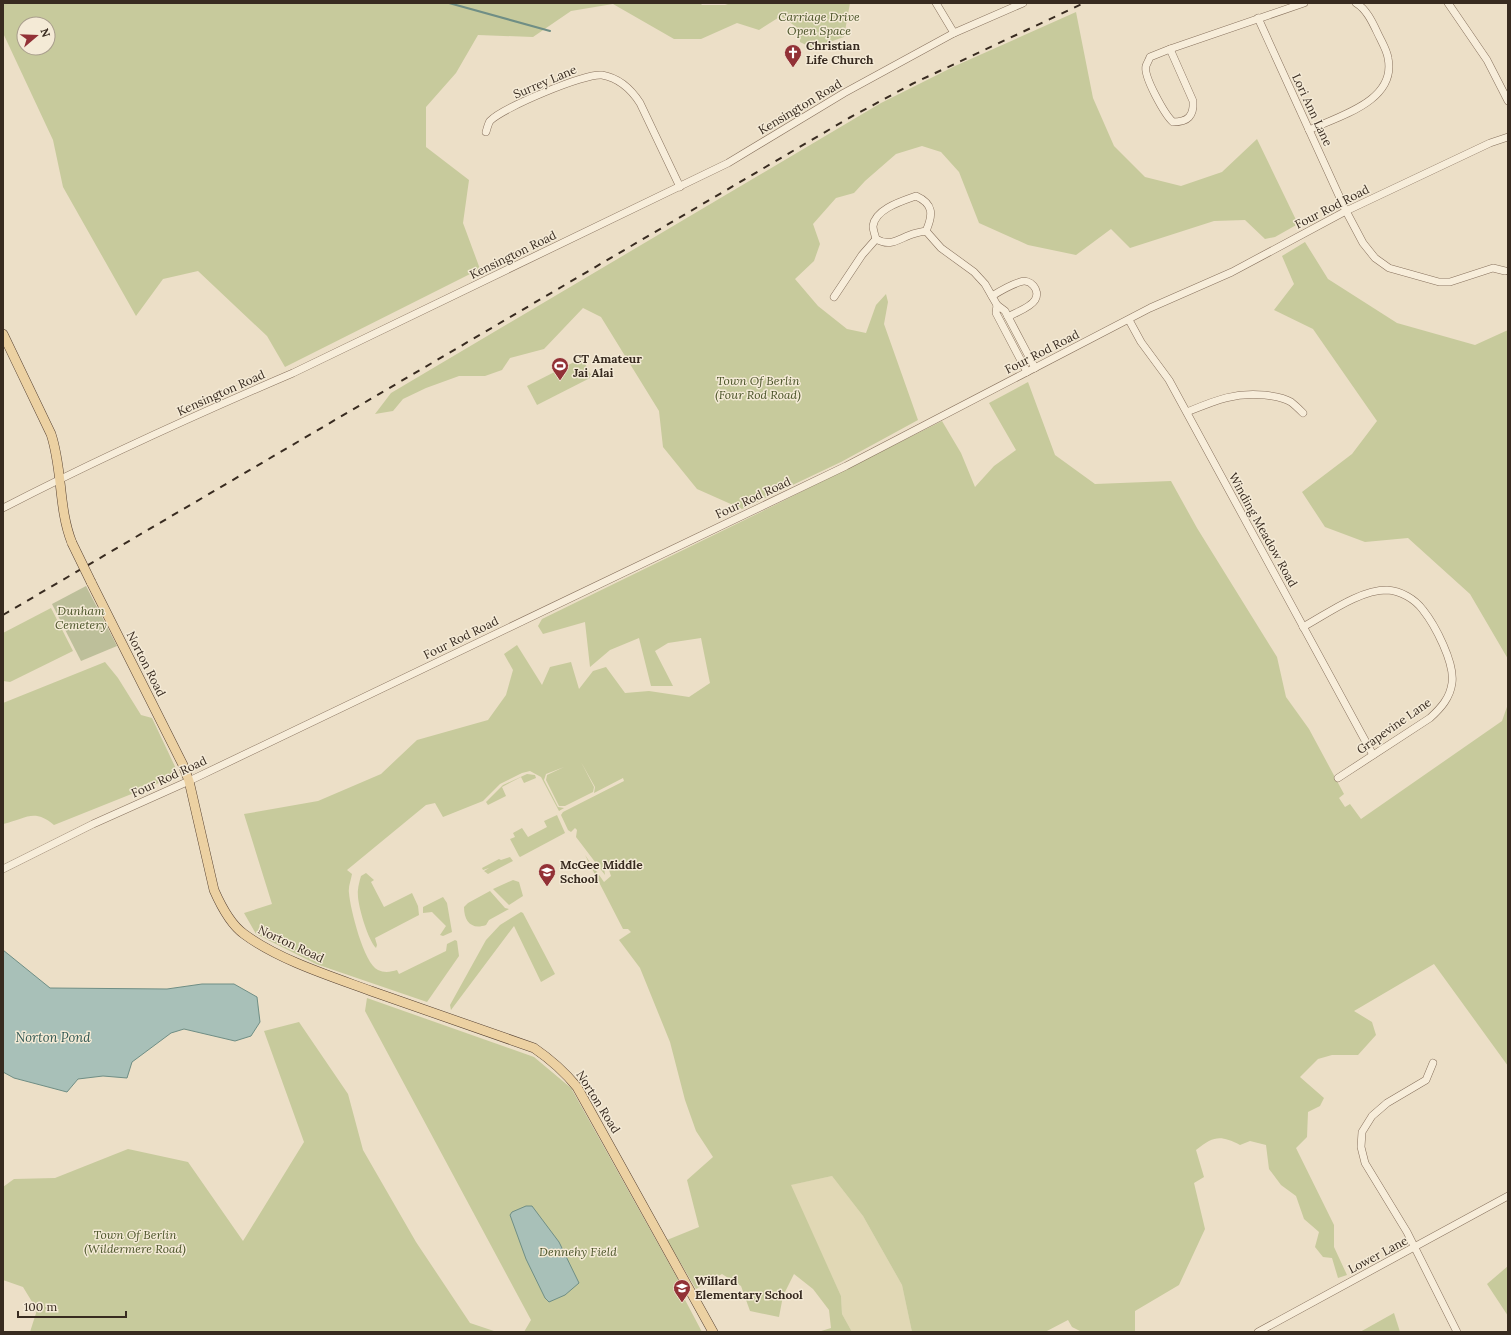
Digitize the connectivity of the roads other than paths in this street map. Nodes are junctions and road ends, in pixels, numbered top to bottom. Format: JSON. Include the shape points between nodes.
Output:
{"nodes":[{"id":1,"x":936,"y":3,"type":"edge"},
{"id":2,"x":1023,"y":3,"type":"edge"},
{"id":3,"x":1304,"y":3,"type":"edge"},
{"id":4,"x":1356,"y":3,"type":"edge"},
{"id":5,"x":1448,"y":3,"type":"edge"},
{"id":6,"x":1258,"y":18,"type":"junction"},
{"id":7,"x":954,"y":32,"type":"junction"},
{"id":8,"x":1170,"y":50,"type":"junction"},
{"id":9,"x":1508,"y":101,"type":"edge"},
{"id":10,"x":1309,"y":130,"type":"junction"},
{"id":11,"x":486,"y":132,"type":"dead end"},
{"id":12,"x":1508,"y":137,"type":"edge"},
{"id":13,"x":680,"y":187,"type":"junction"},
{"id":14,"x":1346,"y":211,"type":"junction"},
{"id":15,"x":926,"y":231,"type":"junction"},
{"id":16,"x":876,"y":239,"type":"junction"},
{"id":17,"x":1505,"y":271,"type":"dead end"},
{"id":18,"x":992,"y":296,"type":"junction"},
{"id":19,"x":834,"y":297,"type":"dead end"},
{"id":20,"x":997,"y":305,"type":"junction"},
{"id":21,"x":1008,"y":317,"type":"junction"},
{"id":22,"x":1129,"y":320,"type":"junction"},
{"id":23,"x":3,"y":334,"type":"edge"},
{"id":24,"x":1035,"y":368,"type":"junction"},
{"id":25,"x":1027,"y":372,"type":"junction"},
{"id":26,"x":1187,"y":412,"type":"junction"},
{"id":27,"x":1302,"y":413,"type":"dead end"},
{"id":28,"x":60,"y":478,"type":"junction"},
{"id":29,"x":3,"y":508,"type":"edge"},
{"id":30,"x":1304,"y":627,"type":"junction"},
{"id":31,"x":1373,"y":755,"type":"junction"},
{"id":32,"x":1338,"y":778,"type":"dead end"},
{"id":33,"x":189,"y":781,"type":"junction"},
{"id":34,"x":3,"y":869,"type":"edge"},
{"id":35,"x":1433,"y":1063,"type":"dead end"},
{"id":36,"x":1508,"y":1196,"type":"edge"},
{"id":37,"x":1415,"y":1248,"type":"junction"},
{"id":38,"x":712,"y":1332,"type":"edge"},
{"id":39,"x":1258,"y":1332,"type":"edge"},
{"id":40,"x":1457,"y":1332,"type":"edge"}],
"edges":[{"from":1,"to":7,"type":"street"},
{"from":2,"to":7,"type":"street","name":"Kensington Road"},
{"from":3,"to":6,"type":"street"},
{"from":4,"to":10,"type":"street","via":[[1370,18],[1388,57],[1386,84],[1368,103]]},
{"from":5,"to":9,"type":"street","via":[[1487,60]]},
{"from":6,"to":8,"type":"street"},
{"from":6,"to":10,"type":"street","name":"Lori Ann Lane"},
{"from":7,"to":13,"type":"street","name":"Kensington Road","via":[[844,93],[728,163]]},
{"from":8,"to":8,"type":"street","via":[[1150,57],[1146,66],[1147,75],[1166,116],[1173,122],[1181,122],[1190,118],[1194,110],[1193,101]]},
{"from":10,"to":14,"type":"street","name":"Lori Ann Lane"},
{"from":11,"to":13,"type":"street","name":"Surrey Lane","via":[[490,122],[502,113],[575,80],[601,75],[612,78],[632,91],[640,103]]},
{"from":12,"to":14,"type":"street","name":"Four Rod Road","via":[[1490,143]]},
{"from":13,"to":28,"type":"street","name":"Kensington Road","via":[[292,373]]},
{"from":14,"to":17,"type":"street","name":"Lori Ann Lane","via":[[1363,243],[1375,258],[1389,268],[1439,282],[1450,282],[1493,268]]},
{"from":14,"to":22,"type":"street","name":"Four Rod Road","via":[[1232,272]]},
{"from":15,"to":16,"type":"street","via":[[911,234],[893,243],[883,243]]},
{"from":15,"to":16,"type":"street","via":[[932,218],[930,207],[916,196],[881,212],[873,228]]},
{"from":15,"to":18,"type":"street","via":[[941,248],[974,272]]},
{"from":16,"to":19,"type":"street"},
{"from":18,"to":20,"type":"street"},
{"from":18,"to":21,"type":"street","via":[[1021,281],[1034,285],[1037,292],[1035,300]]},
{"from":20,"to":21,"type":"street"},
{"from":20,"to":25,"type":"street","via":[[996,313]]},
{"from":21,"to":24,"type":"street"},
{"from":22,"to":24,"type":"street","name":"Four Rod Road"},
{"from":22,"to":26,"type":"street","name":"Winding Meadow Road"},
{"from":23,"to":28,"type":"main road","name":"Norton Road","via":[[51,434]]},
{"from":24,"to":25,"type":"street","name":"Four Rod Road"},
{"from":25,"to":33,"type":"street","name":"Four Rod Road","via":[[846,466]]},
{"from":26,"to":27,"type":"street","via":[[1235,394],[1254,394],[1276,396],[1291,402]]},
{"from":26,"to":30,"type":"street","name":"Winding Meadow Road"},
{"from":28,"to":29,"type":"street","name":"Kensington Road"},
{"from":28,"to":33,"type":"main road","name":"Norton Road","bridge":true,"via":[[63,516],[72,543]]},
{"from":30,"to":31,"type":"street","name":"Winding Meadow Road"},
{"from":30,"to":31,"type":"street","name":"Grapevine Lane","via":[[1360,596],[1388,590],[1402,593],[1414,600],[1433,626],[1452,668],[1449,696],[1430,718]]},
{"from":31,"to":32,"type":"street","name":"Grapevine Lane"},
{"from":33,"to":34,"type":"street","name":"Four Rod Road","via":[[93,824]]},
{"from":33,"to":38,"type":"main road","name":"Norton Road","via":[[214,890],[221,906],[243,933],[265,948],[332,976],[534,1048],[568,1075]]},
{"from":35,"to":37,"type":"street","via":[[1426,1080],[1387,1103],[1372,1116],[1362,1132],[1361,1147],[1366,1164]]},
{"from":36,"to":37,"type":"street","name":"Lower Lane"},
{"from":37,"to":39,"type":"street","name":"Lower Lane"},
{"from":37,"to":40,"type":"street"}]}
